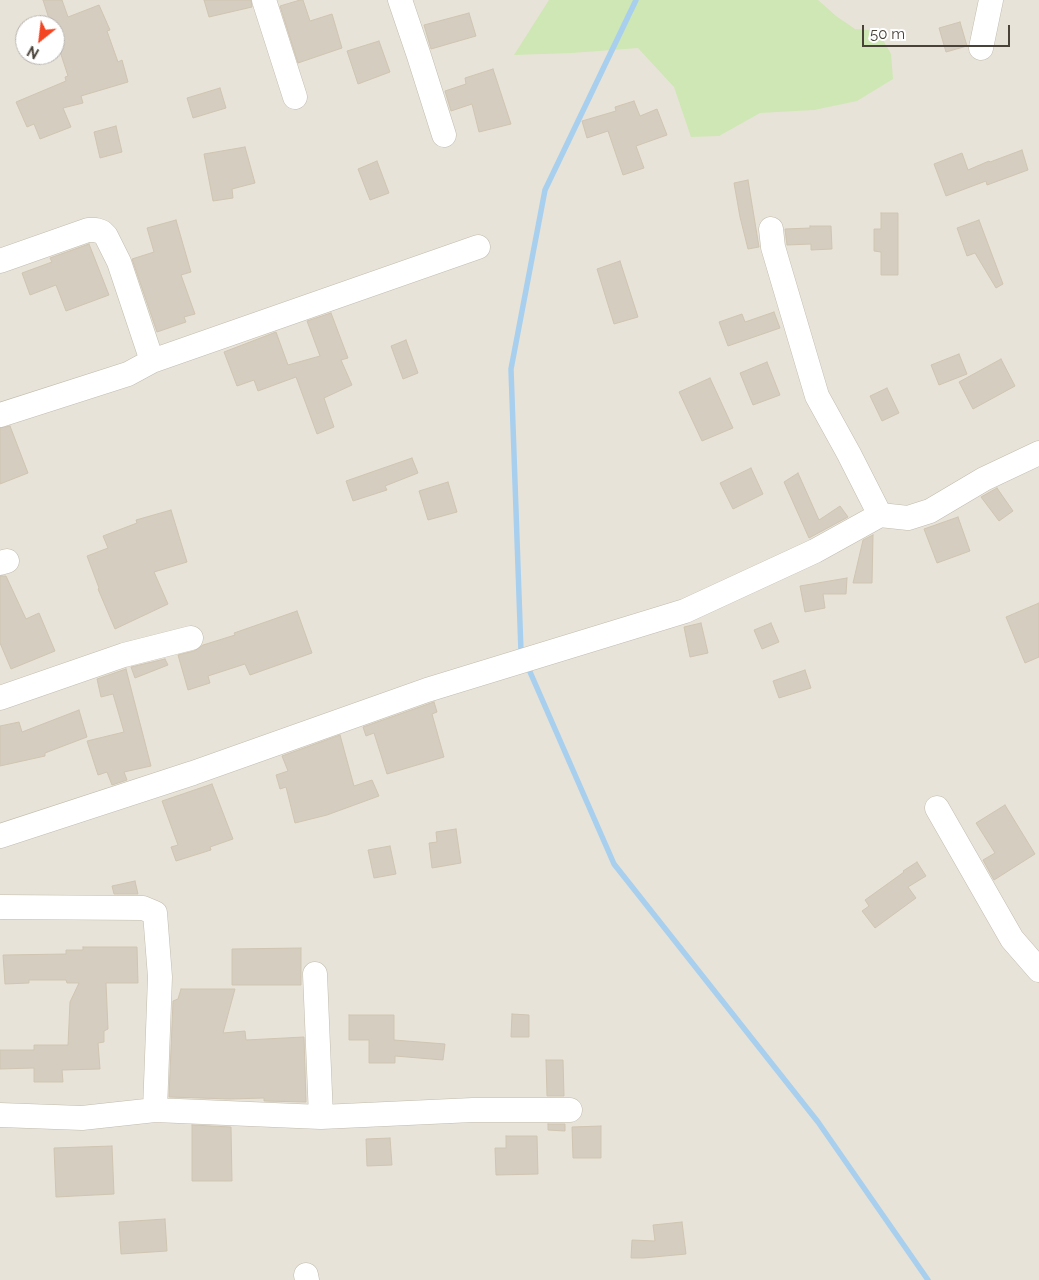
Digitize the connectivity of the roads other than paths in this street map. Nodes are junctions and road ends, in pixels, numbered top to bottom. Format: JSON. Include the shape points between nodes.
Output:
{"nodes":[{"id":1,"x":264,"y":0,"type":"edge"},
{"id":2,"x":400,"y":0,"type":"edge"},
{"id":3,"x":991,"y":0,"type":"edge"},
{"id":4,"x":981,"y":48,"type":"dead end"},
{"id":5,"x":295,"y":97,"type":"dead end"},
{"id":6,"x":444,"y":136,"type":"dead end"},
{"id":7,"x":772,"y":229,"type":"dead end"},
{"id":8,"x":478,"y":247,"type":"dead end"},
{"id":9,"x":0,"y":261,"type":"edge"},
{"id":10,"x":152,"y":361,"type":"junction"},
{"id":11,"x":0,"y":414,"type":"edge"},
{"id":12,"x":1039,"y":453,"type":"edge"},
{"id":13,"x":880,"y":515,"type":"junction"},
{"id":14,"x":191,"y":638,"type":"dead end"},
{"id":15,"x":0,"y":698,"type":"edge"},
{"id":16,"x":937,"y":808,"type":"dead end"},
{"id":17,"x":0,"y":836,"type":"edge"},
{"id":18,"x":0,"y":907,"type":"edge"},
{"id":19,"x":1039,"y":970,"type":"edge"},
{"id":20,"x":315,"y":974,"type":"dead end"},
{"id":21,"x":155,"y":1110,"type":"junction"},
{"id":22,"x":570,"y":1110,"type":"dead end"},
{"id":23,"x":0,"y":1115,"type":"edge"},
{"id":24,"x":321,"y":1117,"type":"junction"}],
"edges":[{"from":1,"to":5,"type":"street"},
{"from":2,"to":6,"type":"street"},
{"from":3,"to":4,"type":"street"},
{"from":7,"to":13,"type":"street","via":[[773,247],[817,396]]},
{"from":8,"to":10,"type":"street"},
{"from":9,"to":10,"type":"street","via":[[88,230],[102,232],[119,262]]},
{"from":10,"to":11,"type":"street","via":[[128,374]]},
{"from":12,"to":13,"type":"street","via":[[984,479],[930,511],[908,518]]},
{"from":13,"to":17,"type":"street","via":[[815,551],[684,611],[427,690],[193,773]]},
{"from":14,"to":15,"type":"street","via":[[124,655]]},
{"from":16,"to":19,"type":"street","via":[[1012,939]]},
{"from":18,"to":21,"type":"street","via":[[143,908],[155,913],[160,977]]},
{"from":20,"to":24,"type":"street"},
{"from":21,"to":23,"type":"street","via":[[82,1118]]},
{"from":21,"to":24,"type":"street"},
{"from":22,"to":24,"type":"street","via":[[473,1110]]}]}
